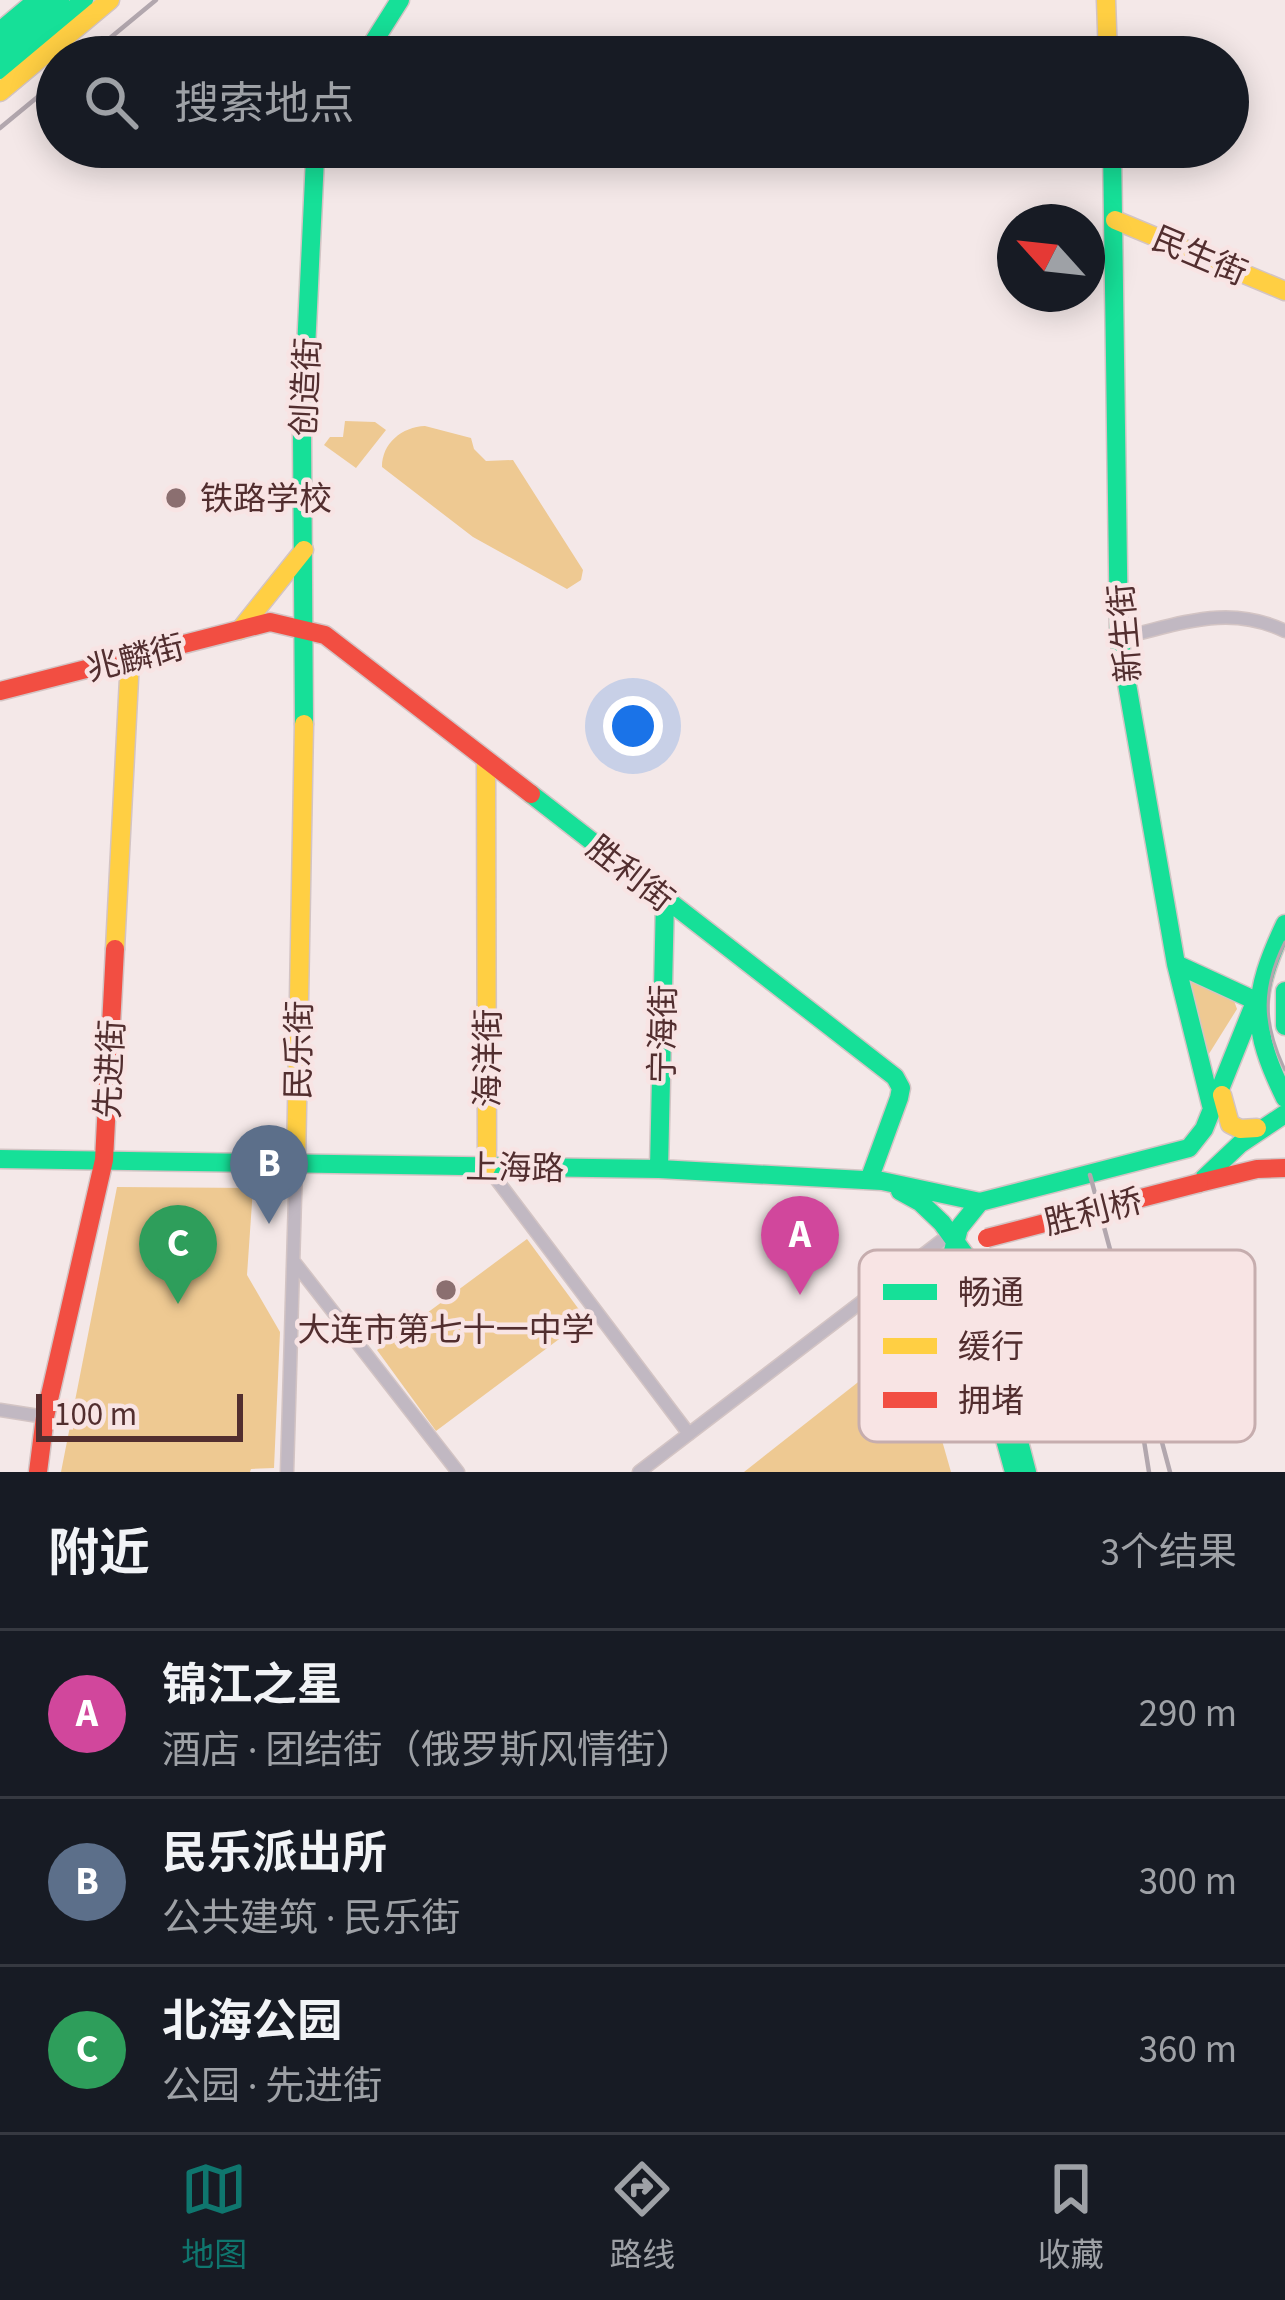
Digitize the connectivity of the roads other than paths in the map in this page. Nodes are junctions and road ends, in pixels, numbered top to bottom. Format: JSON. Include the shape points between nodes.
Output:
{"nodes":[{"id":1,"x":38,"y":0,"type":"edge"},
{"id":2,"x":60,"y":0,"type":"edge"},
{"id":3,"x":84,"y":0,"type":"edge"},
{"id":4,"x":110,"y":0,"type":"edge"},
{"id":5,"x":400,"y":0,"type":"edge"},
{"id":6,"x":1106,"y":0,"type":"edge"},
{"id":7,"x":0,"y":31,"type":"edge"},
{"id":8,"x":41,"y":36,"type":"edge"},
{"id":9,"x":67,"y":36,"type":"edge"},
{"id":10,"x":377,"y":36,"type":"edge"},
{"id":11,"x":1107,"y":36,"type":"edge"},
{"id":12,"x":36,"y":40,"type":"edge"},
{"id":13,"x":0,"y":50,"type":"edge"},
{"id":14,"x":36,"y":62,"type":"edge"},
{"id":15,"x":0,"y":70,"type":"edge"},
{"id":16,"x":0,"y":92,"type":"edge"},
{"id":17,"x":314,"y":168,"type":"edge"},
{"id":18,"x":1113,"y":168,"type":"edge"},
{"id":19,"x":1115,"y":220,"type":"junction"},
{"id":20,"x":1285,"y":291,"type":"edge"},
{"id":21,"x":304,"y":550,"type":"junction"},
{"id":22,"x":270,"y":622,"type":"joint"},
{"id":23,"x":305,"y":628,"type":"junction"},
{"id":24,"x":240,"y":630,"type":"junction"},
{"id":25,"x":1285,"y":631,"type":"edge"},
{"id":26,"x":1119,"y":638,"type":"junction"},
{"id":27,"x":130,"y":659,"type":"junction"},
{"id":28,"x":0,"y":691,"type":"edge"},
{"id":29,"x":486,"y":760,"type":"junction"},
{"id":30,"x":665,"y":899,"type":"junction"},
{"id":31,"x":1285,"y":924,"type":"edge"},
{"id":32,"x":1176,"y":964,"type":"junction"},
{"id":33,"x":1285,"y":991,"type":"edge"},
{"id":34,"x":1254,"y":1003,"type":"junction"},
{"id":35,"x":1285,"y":1026,"type":"edge"},
{"id":36,"x":1227,"y":1070,"type":"junction"},
{"id":37,"x":1285,"y":1099,"type":"edge"},
{"id":38,"x":1212,"y":1111,"type":"junction"},
{"id":39,"x":1285,"y":1114,"type":"edge"},
{"id":40,"x":1262,"y":1127,"type":"junction"},
{"id":41,"x":0,"y":1159,"type":"edge"},
{"id":42,"x":104,"y":1160,"type":"junction"},
{"id":43,"x":296,"y":1163,"type":"junction"},
{"id":44,"x":487,"y":1167,"type":"junction"},
{"id":45,"x":1285,"y":1168,"type":"edge"},
{"id":46,"x":659,"y":1169,"type":"junction"},
{"id":47,"x":876,"y":1181,"type":"junction"},
{"id":48,"x":1199,"y":1184,"type":"junction"},
{"id":49,"x":980,"y":1202,"type":"junction"},
{"id":50,"x":952,"y":1238,"type":"junction"},
{"id":51,"x":936,"y":1250,"type":"edge"},
{"id":52,"x":953,"y":1250,"type":"edge"},
{"id":53,"x":961,"y":1250,"type":"edge"},
{"id":54,"x":975,"y":1250,"type":"edge"},
{"id":55,"x":294,"y":1262,"type":"junction"},
{"id":56,"x":859,"y":1307,"type":"edge"},
{"id":57,"x":0,"y":1410,"type":"edge"},
{"id":58,"x":45,"y":1417,"type":"junction"},
{"id":59,"x":689,"y":1434,"type":"junction"},
{"id":60,"x":1006,"y":1442,"type":"edge"},
{"id":61,"x":1020,"y":1442,"type":"edge"},
{"id":62,"x":38,"y":1472,"type":"edge"},
{"id":63,"x":287,"y":1472,"type":"edge"},
{"id":64,"x":458,"y":1472,"type":"edge"},
{"id":65,"x":639,"y":1472,"type":"edge"},
{"id":66,"x":1014,"y":1472,"type":"edge"},
{"id":67,"x":1028,"y":1472,"type":"edge"}],
"edges":[{"from":1,"to":7,"type":"main road"},
{"from":2,"to":13,"type":"main road"},
{"from":3,"to":8,"type":"main road"},
{"from":4,"to":9,"type":"main road"},
{"from":5,"to":10,"type":"main road"},
{"from":6,"to":11,"type":"main road"},
{"from":12,"to":15,"type":"main road"},
{"from":14,"to":16,"type":"main road"},
{"from":17,"to":21,"type":"main road","name":"创造街"},
{"from":18,"to":19,"type":"main road","name":"新生街"},
{"from":19,"to":20,"type":"main road","name":"民生街"},
{"from":19,"to":26,"type":"main road","name":"新生街"},
{"from":21,"to":23,"type":"main road","name":"创造街"},
{"from":21,"to":24,"type":"main road"},
{"from":22,"to":23,"type":"main road","name":"胜利街"},
{"from":22,"to":24,"type":"main road","name":"兆麟街"},
{"from":23,"to":29,"type":"main road","name":"胜利街","via":[[325,635]]},
{"from":23,"to":43,"type":"main road","name":"民乐街"},
{"from":24,"to":27,"type":"main road","name":"兆麟街"},
{"from":25,"to":26,"type":"street","via":[[1226,614]]},
{"from":26,"to":32,"type":"main road","name":"新生街"},
{"from":27,"to":28,"type":"main road","name":"兆麟街"},
{"from":27,"to":42,"type":"main road","name":"先进街"},
{"from":29,"to":30,"type":"main road","name":"胜利街"},
{"from":29,"to":44,"type":"main road","name":"海洋街"},
{"from":30,"to":46,"type":"main road","name":"宁海街"},
{"from":30,"to":47,"type":"main road","name":"胜利街","via":[[895,1077],[901,1088]]},
{"from":31,"to":34,"type":"main road"},
{"from":32,"to":34,"type":"main road"},
{"from":32,"to":38,"type":"main road","name":"新生街"},
{"from":33,"to":35,"type":"main road"},
{"from":34,"to":36,"type":"main road"},
{"from":34,"to":37,"type":"main road","via":[[1260,1043]]},
{"from":36,"to":38,"type":"main road"},
{"from":36,"to":40,"type":"main road","via":[[1223,1118],[1238,1130]]},
{"from":38,"to":49,"type":"main road","name":"胜利桥","via":[[1189,1148]]},
{"from":39,"to":40,"type":"main road"},
{"from":40,"to":48,"type":"main road"},
{"from":41,"to":42,"type":"main road","name":"上海路"},
{"from":42,"to":43,"type":"main road","name":"上海路"},
{"from":42,"to":58,"type":"main road","name":"先进街"},
{"from":43,"to":44,"type":"main road","name":"上海路"},
{"from":43,"to":55,"type":"street","name":"民乐街"},
{"from":44,"to":46,"type":"main road","name":"上海路"},
{"from":44,"to":59,"type":"street"},
{"from":45,"to":48,"type":"main road","name":"胜利桥"},
{"from":46,"to":47,"type":"main road","name":"上海路"},
{"from":47,"to":49,"type":"main road","name":"上海路"},
{"from":47,"to":50,"type":"main road","via":[[920,1202]]},
{"from":48,"to":54,"type":"main road","name":"胜利桥","bridge":true,"via":[[987,1238]]},
{"from":49,"to":50,"type":"main road"},
{"from":50,"to":51,"type":"street"},
{"from":50,"to":52,"type":"main road"},
{"from":50,"to":53,"type":"main road"},
{"from":55,"to":63,"type":"street","name":"民乐街"},
{"from":55,"to":64,"type":"street"},
{"from":56,"to":59,"type":"street"},
{"from":57,"to":58,"type":"street"},
{"from":58,"to":62,"type":"main road","name":"先进街"},
{"from":59,"to":65,"type":"street"},
{"from":60,"to":66,"type":"main road"},
{"from":61,"to":67,"type":"main road"}]}
